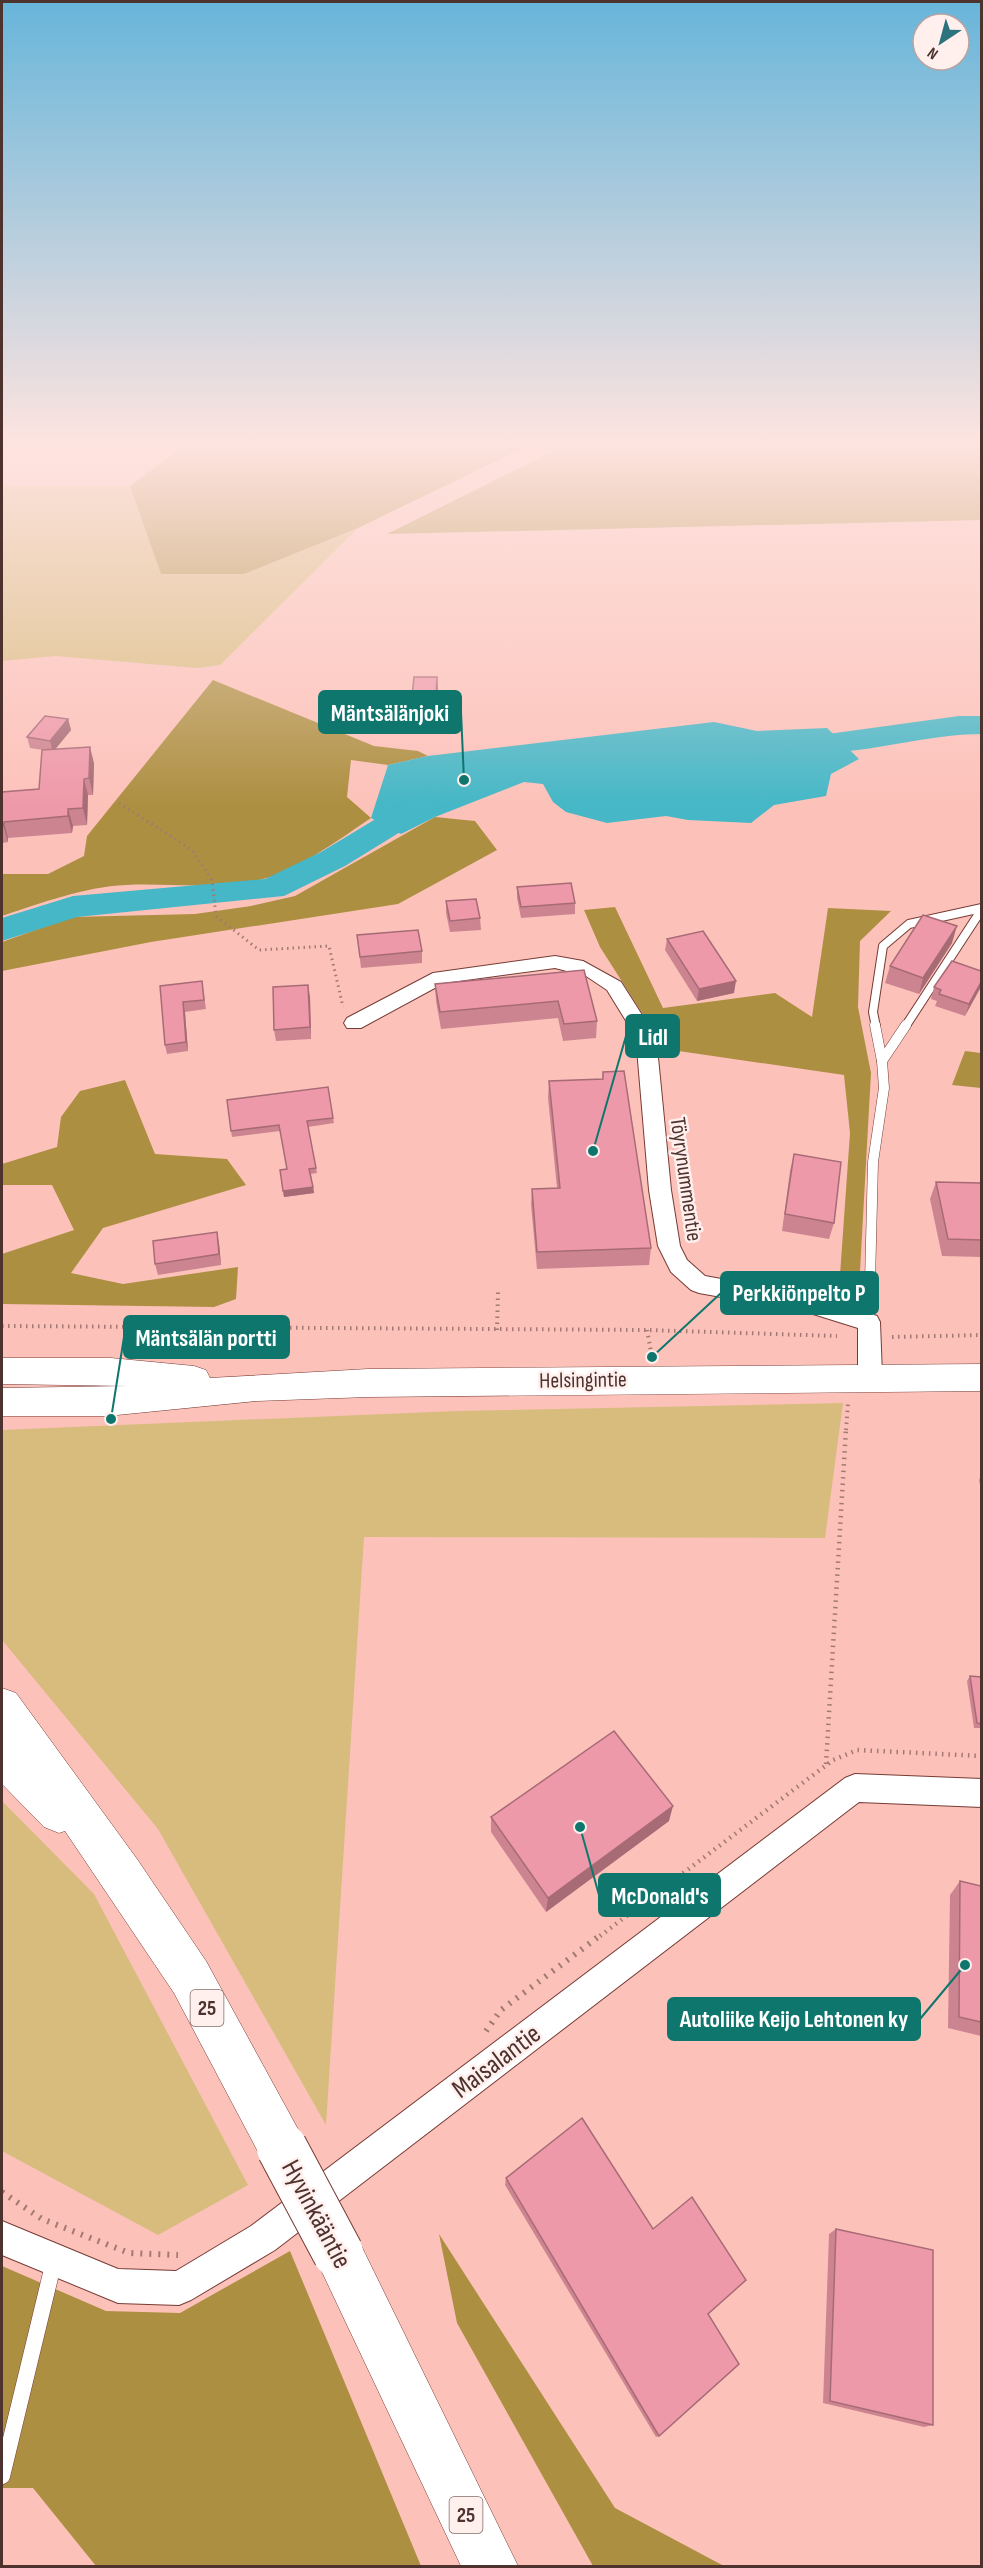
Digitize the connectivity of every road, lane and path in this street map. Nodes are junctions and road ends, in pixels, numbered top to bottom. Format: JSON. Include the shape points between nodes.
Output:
{"nodes":[{"id":1,"x":119,"y":803,"type":"dead end"},
{"id":2,"x":981,"y":909,"type":"edge"},
{"id":3,"x":354,"y":1023,"type":"joint"},
{"id":4,"x":882,"y":1061,"type":"junction"},
{"id":5,"x":498,"y":1292,"type":"dead end"},
{"id":6,"x":2,"y":1326,"type":"edge"},
{"id":7,"x":497,"y":1330,"type":"junction"},
{"id":8,"x":647,"y":1330,"type":"junction"},
{"id":9,"x":869,"y":1330,"type":"junction"},
{"id":10,"x":981,"y":1335,"type":"edge"},
{"id":11,"x":652,"y":1357,"type":"dead end"},
{"id":12,"x":2,"y":1371,"type":"edge"},
{"id":13,"x":860,"y":1376,"type":"junction"},
{"id":14,"x":981,"y":1377,"type":"edge"},
{"id":15,"x":257,"y":1387,"type":"junction"},
{"id":16,"x":2,"y":1402,"type":"edge"},
{"id":17,"x":2,"y":1707,"type":"edge"},
{"id":18,"x":2,"y":1756,"type":"edge"},
{"id":19,"x":826,"y":1764,"type":"dead end"},
{"id":20,"x":981,"y":1793,"type":"edge"},
{"id":21,"x":123,"y":1874,"type":"junction"},
{"id":22,"x":2,"y":2192,"type":"edge"},
{"id":23,"x":2,"y":2238,"type":"edge"},
{"id":24,"x":183,"y":2255,"type":"dead end"},
{"id":25,"x":54,"y":2260,"type":"junction"},
{"id":26,"x":2,"y":2476,"type":"edge"},
{"id":27,"x":490,"y":2566,"type":"edge"}],
"edges":[{"from":1,"to":3,"type":"path","via":[[192,850],[212,880],[216,916],[259,950],[329,946],[341,1004]]},
{"from":2,"to":4,"type":"lane"},
{"from":2,"to":4,"type":"lane","via":[[909,924],[883,946],[873,1011]]},
{"from":3,"to":9,"type":"street","name":"Töyrynummentie","via":[[440,976],[555,963],[593,972],[614,986],[646,1037],[660,1190],[669,1246],[679,1266],[699,1284],[810,1304]]},
{"from":4,"to":9,"type":"lane","via":[[884,1088],[873,1162]]},
{"from":5,"to":7,"type":"path"},
{"from":6,"to":7,"type":"path"},
{"from":7,"to":8,"type":"path"},
{"from":8,"to":9,"type":"path"},
{"from":8,"to":11,"type":"path"},
{"from":9,"to":10,"type":"path"},
{"from":9,"to":13,"type":"street"},
{"from":12,"to":15,"type":"main road","name":"Helsingintie","via":[[111,1371]]},
{"from":13,"to":14,"type":"main road","name":"Helsingintie"},
{"from":13,"to":15,"type":"main road","name":"Helsingintie"},
{"from":13,"to":19,"type":"path"},
{"from":15,"to":16,"type":"main road","name":"Helsingintie","via":[[108,1401]]},
{"from":17,"to":21,"type":"highway","name":"Hyvinkääntie","number":"25"},
{"from":18,"to":21,"type":"highway","name":"Hyvinkääntie","number":"25"},
{"from":20,"to":25,"type":"street","name":"Maisalantie","via":[[855,1788],[263,2238],[179,2288],[118,2286]]},
{"from":21,"to":27,"type":"highway","name":"Hyvinkääntie","number":"25","bridge":true,"via":[[190,1977],[338,2253]]},
{"from":22,"to":24,"type":"path","via":[[42,2219],[129,2253]]},
{"from":23,"to":25,"type":"street","name":"Maisalantie"},
{"from":25,"to":26,"type":"lane"}]}
